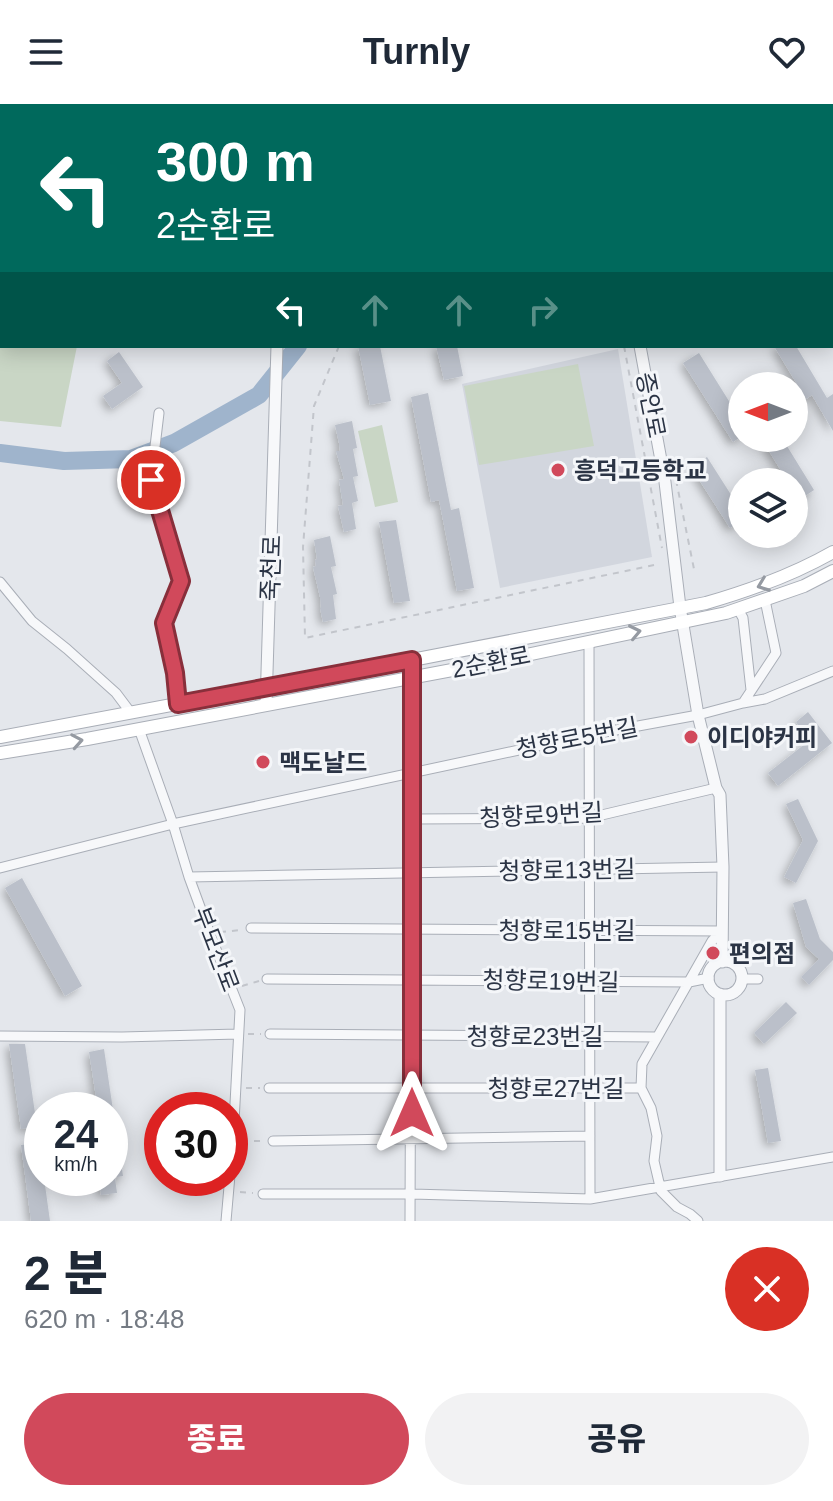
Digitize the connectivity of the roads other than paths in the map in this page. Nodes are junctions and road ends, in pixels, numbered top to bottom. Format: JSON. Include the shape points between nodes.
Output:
{"nodes":[{"id":1,"x":277,"y":348,"type":"edge"},
{"id":2,"x":640,"y":348,"type":"edge"},
{"id":3,"x":159,"y":413,"type":"dead end"},
{"id":4,"x":833,"y":552,"type":"edge"},
{"id":5,"x":833,"y":571,"type":"edge"},
{"id":6,"x":0,"y":582,"type":"edge"},
{"id":7,"x":765,"y":600,"type":"junction"},
{"id":8,"x":680,"y":607,"type":"junction"},
{"id":9,"x":738,"y":609,"type":"junction"},
{"id":10,"x":683,"y":622,"type":"junction"},
{"id":11,"x":589,"y":642,"type":"junction"},
{"id":12,"x":412,"y":660,"type":"junction"},
{"id":13,"x":833,"y":671,"type":"edge"},
{"id":14,"x":412,"y":678,"type":"junction"},
{"id":15,"x":267,"y":688,"type":"junction"},
{"id":16,"x":751,"y":690,"type":"junction"},
{"id":17,"x":743,"y":703,"type":"junction"},
{"id":18,"x":178,"y":704,"type":"junction"},
{"id":19,"x":266,"y":705,"type":"junction"},
{"id":20,"x":131,"y":713,"type":"junction"},
{"id":21,"x":698,"y":715,"type":"junction"},
{"id":22,"x":139,"y":729,"type":"junction"},
{"id":23,"x":589,"y":735,"type":"junction"},
{"id":24,"x":0,"y":737,"type":"edge"},
{"id":25,"x":0,"y":753,"type":"edge"},
{"id":26,"x":412,"y":772,"type":"junction"},
{"id":27,"x":716,"y":788,"type":"junction"},
{"id":28,"x":589,"y":818,"type":"junction"},
{"id":29,"x":412,"y":819,"type":"junction"},
{"id":30,"x":173,"y":824,"type":"junction"},
{"id":31,"x":723,"y":867,"type":"junction"},
{"id":32,"x":0,"y":868,"type":"edge"},
{"id":33,"x":589,"y":870,"type":"junction"},
{"id":34,"x":412,"y":873,"type":"junction"},
{"id":35,"x":189,"y":877,"type":"junction"},
{"id":36,"x":251,"y":928,"type":"road end"},
{"id":37,"x":412,"y":929,"type":"junction"},
{"id":38,"x":589,"y":930,"type":"junction"},
{"id":39,"x":722,"y":931,"type":"junction"},
{"id":40,"x":722,"y":962,"type":"junction"},
{"id":41,"x":709,"y":978,"type":"junction"},
{"id":42,"x":267,"y":979,"type":"road end"},
{"id":43,"x":743,"y":979,"type":"junction"},
{"id":44,"x":758,"y":979,"type":"dead end"},
{"id":45,"x":412,"y":980,"type":"junction"},
{"id":46,"x":590,"y":981,"type":"junction"},
{"id":47,"x":689,"y":982,"type":"junction"},
{"id":48,"x":720,"y":994,"type":"junction"},
{"id":49,"x":238,"y":1034,"type":"junction"},
{"id":50,"x":270,"y":1034,"type":"road end"},
{"id":51,"x":412,"y":1035,"type":"junction"},
{"id":52,"x":0,"y":1036,"type":"edge"},
{"id":53,"x":590,"y":1036,"type":"junction"},
{"id":54,"x":657,"y":1037,"type":"junction"},
{"id":55,"x":269,"y":1088,"type":"road end"},
{"id":56,"x":412,"y":1088,"type":"junction"},
{"id":57,"x":590,"y":1088,"type":"junction"},
{"id":58,"x":641,"y":1088,"type":"junction"},
{"id":59,"x":590,"y":1136,"type":"junction"},
{"id":60,"x":412,"y":1138,"type":"junction"},
{"id":61,"x":273,"y":1141,"type":"road end"},
{"id":62,"x":833,"y":1157,"type":"edge"},
{"id":63,"x":720,"y":1176,"type":"junction"},
{"id":64,"x":660,"y":1187,"type":"junction"},
{"id":65,"x":263,"y":1194,"type":"road end"},
{"id":66,"x":412,"y":1194,"type":"junction"},
{"id":67,"x":590,"y":1199,"type":"junction"},
{"id":68,"x":226,"y":1221,"type":"edge"},
{"id":69,"x":410,"y":1221,"type":"edge"},
{"id":70,"x":698,"y":1221,"type":"edge"}],
"edges":[{"from":1,"to":15,"type":"street","name":"죽천로"},
{"from":2,"to":8,"type":"street","name":"증안로","via":[[665,482]]},
{"from":3,"to":18,"type":"street","via":[[151,480],[181,581],[164,623]]},
{"from":4,"to":8,"type":"main road","name":"2순환로","one_way":true,"via":[[745,592]]},
{"from":5,"to":7,"type":"main road","name":"2순환로"},
{"from":6,"to":20,"type":"street","via":[[32,621],[116,693]]},
{"from":7,"to":9,"type":"main road","name":"2순환로"},
{"from":7,"to":16,"type":"street","via":[[776,653]]},
{"from":8,"to":10,"type":"street","name":"증안로"},
{"from":8,"to":12,"type":"main road","name":"2순환로"},
{"from":9,"to":10,"type":"main road","name":"2순환로"},
{"from":9,"to":16,"type":"street"},
{"from":11,"to":10,"type":"main road","name":"2순환로","one_way":true},
{"from":10,"to":21,"type":"street","name":"증안로"},
{"from":11,"to":14,"type":"main road","name":"2순환로"},
{"from":11,"to":23,"type":"street"},
{"from":12,"to":14,"type":"street"},
{"from":12,"to":15,"type":"main road","name":"2순환로"},
{"from":13,"to":17,"type":"street","name":"청향로5번길"},
{"from":14,"to":19,"type":"main road","name":"2순환로"},
{"from":14,"to":26,"type":"street"},
{"from":15,"to":18,"type":"main road","name":"2순환로"},
{"from":15,"to":19,"type":"street","name":"죽천로"},
{"from":16,"to":17,"type":"street"},
{"from":17,"to":21,"type":"street","name":"청향로5번길"},
{"from":18,"to":20,"type":"main road","name":"2순환로"},
{"from":19,"to":22,"type":"main road","name":"2순환로"},
{"from":20,"to":24,"type":"main road","name":"2순환로"},
{"from":21,"to":23,"type":"street","name":"청향로5번길"},
{"from":21,"to":27,"type":"street","name":"증안로"},
{"from":25,"to":22,"type":"main road","name":"2순환로","one_way":true},
{"from":22,"to":30,"type":"street","name":"부모산로"},
{"from":23,"to":26,"type":"street","name":"청향로5번길"},
{"from":23,"to":28,"type":"street"},
{"from":26,"to":29,"type":"street"},
{"from":26,"to":30,"type":"street","name":"청향로5번길"},
{"from":27,"to":28,"type":"street","name":"청향로9번길"},
{"from":27,"to":31,"type":"street","name":"증안로"},
{"from":28,"to":29,"type":"street","name":"청향로9번길"},
{"from":28,"to":33,"type":"street"},
{"from":29,"to":34,"type":"street"},
{"from":30,"to":32,"type":"street"},
{"from":30,"to":35,"type":"street","name":"부모산로"},
{"from":31,"to":33,"type":"street","name":"청향로13번길"},
{"from":31,"to":39,"type":"street","name":"증안로"},
{"from":33,"to":34,"type":"street","name":"청향로13번길"},
{"from":33,"to":38,"type":"street"},
{"from":34,"to":35,"type":"street","name":"청향로13번길"},
{"from":34,"to":37,"type":"street"},
{"from":35,"to":49,"type":"street","name":"부모산로","via":[[240,1010]]},
{"from":36,"to":37,"type":"street","name":"청향로15번길"},
{"from":37,"to":38,"type":"street","name":"청향로15번길"},
{"from":37,"to":45,"type":"street"},
{"from":38,"to":39,"type":"street","name":"청향로15번길"},
{"from":38,"to":46,"type":"street"},
{"from":39,"to":40,"type":"street","name":"증안로"},
{"from":39,"to":47,"type":"street"},
{"from":40,"to":41,"type":"street","via":[[714,965]]},
{"from":40,"to":43,"type":"street","via":[[735,964]]},
{"from":41,"to":47,"type":"street","name":"청향로19번길"},
{"from":41,"to":48,"type":"street"},
{"from":42,"to":45,"type":"street","name":"청향로19번길"},
{"from":43,"to":44,"type":"street"},
{"from":43,"to":48,"type":"street","via":[[734,993]]},
{"from":45,"to":46,"type":"street","name":"청향로19번길"},
{"from":45,"to":51,"type":"street"},
{"from":46,"to":47,"type":"street","name":"청향로19번길"},
{"from":46,"to":53,"type":"street"},
{"from":47,"to":54,"type":"street"},
{"from":48,"to":63,"type":"street"},
{"from":49,"to":52,"type":"street"},
{"from":49,"to":68,"type":"street","name":"부모산로"},
{"from":50,"to":51,"type":"street","name":"청향로23번길"},
{"from":51,"to":53,"type":"street","name":"청향로23번길"},
{"from":51,"to":56,"type":"street"},
{"from":53,"to":54,"type":"street","name":"청향로23번길"},
{"from":53,"to":57,"type":"street"},
{"from":54,"to":58,"type":"street","via":[[642,1064]]},
{"from":55,"to":56,"type":"street","name":"청향로27번길"},
{"from":56,"to":57,"type":"street","name":"청향로27번길"},
{"from":56,"to":60,"type":"street"},
{"from":57,"to":58,"type":"street","name":"청향로27번길"},
{"from":57,"to":59,"type":"street"},
{"from":58,"to":64,"type":"street","name":"청향로27번길","via":[[657,1136],[654,1161]]},
{"from":59,"to":60,"type":"street"},
{"from":59,"to":67,"type":"street"},
{"from":60,"to":61,"type":"street"},
{"from":60,"to":66,"type":"street"},
{"from":62,"to":63,"type":"street"},
{"from":63,"to":64,"type":"street"},
{"from":64,"to":67,"type":"street"},
{"from":64,"to":70,"type":"street"},
{"from":65,"to":66,"type":"street"},
{"from":66,"to":67,"type":"street"},
{"from":66,"to":69,"type":"street"}]}
